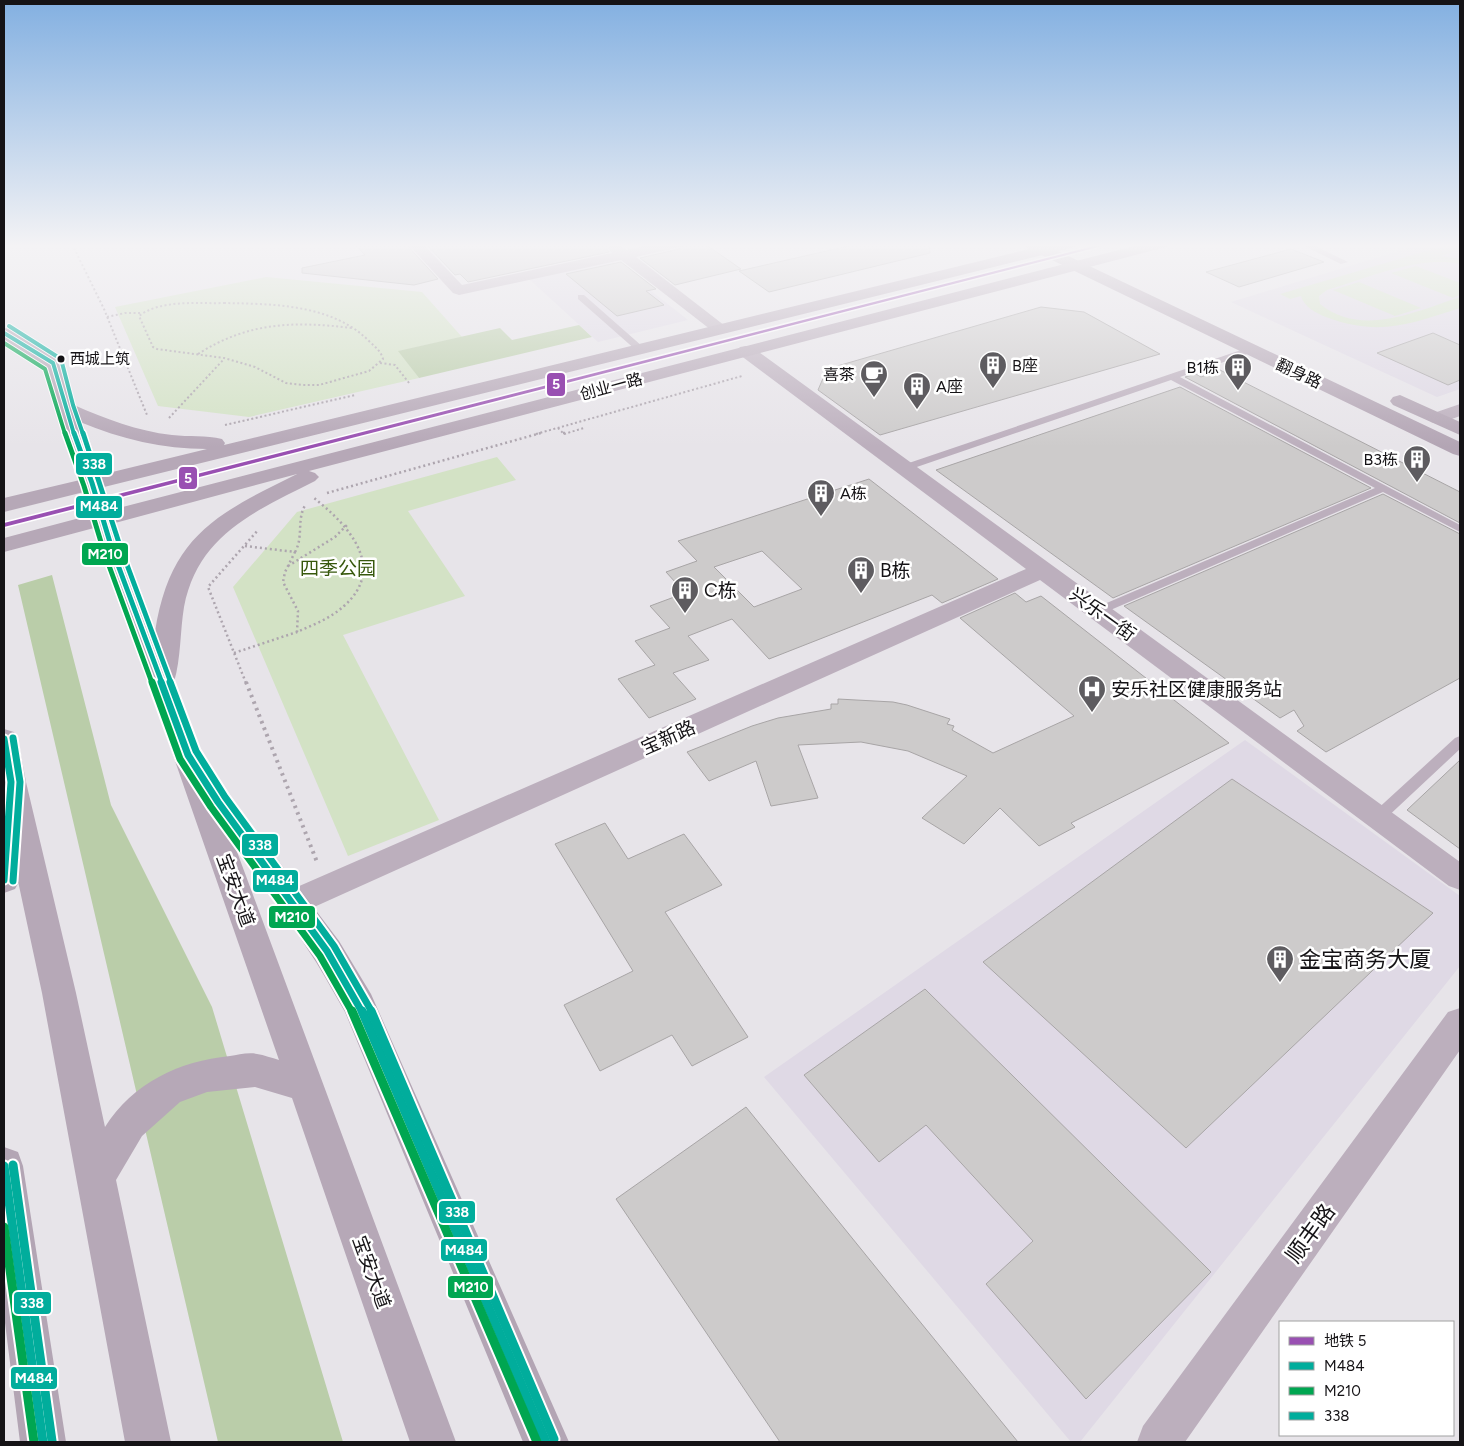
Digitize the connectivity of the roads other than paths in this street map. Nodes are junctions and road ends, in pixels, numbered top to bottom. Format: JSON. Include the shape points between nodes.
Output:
{"nodes":[{"id":1,"x":597,"y":311,"type":"edge"},
{"id":2,"x":698,"y":311,"type":"edge"},
{"id":3,"x":789,"y":311,"type":"edge"},
{"id":4,"x":899,"y":311,"type":"edge"},
{"id":5,"x":1170,"y":311,"type":"edge"},
{"id":6,"x":1208,"y":311,"type":"edge"},
{"id":7,"x":721,"y":329,"type":"junction"},
{"id":8,"x":4,"y":333,"type":"edge"},
{"id":9,"x":1267,"y":339,"type":"dead end"},
{"id":10,"x":640,"y":349,"type":"junction"},
{"id":11,"x":1250,"y":350,"type":"junction"},
{"id":12,"x":746,"y":351,"type":"junction"},
{"id":13,"x":1172,"y":377,"type":"junction"},
{"id":14,"x":1384,"y":393,"type":"dead end"},
{"id":15,"x":65,"y":408,"type":"junction"},
{"id":16,"x":1460,"y":410,"type":"edge"},
{"id":17,"x":1438,"y":418,"type":"junction"},
{"id":18,"x":1460,"y":429,"type":"edge"},
{"id":19,"x":293,"y":433,"type":"junction"},
{"id":20,"x":1460,"y":450,"type":"edge"},
{"id":21,"x":358,"y":452,"type":"junction"},
{"id":22,"x":904,"y":468,"type":"junction"},
{"id":23,"x":92,"y":483,"type":"junction"},
{"id":24,"x":1384,"y":488,"type":"junction"},
{"id":25,"x":4,"y":505,"type":"edge"},
{"id":26,"x":103,"y":519,"type":"junction"},
{"id":27,"x":1460,"y":529,"type":"edge"},
{"id":28,"x":4,"y":545,"type":"edge"},
{"id":29,"x":1043,"y":570,"type":"junction"},
{"id":30,"x":1099,"y":611,"type":"junction"},
{"id":31,"x":162,"y":688,"type":"junction"},
{"id":32,"x":4,"y":739,"type":"edge"},
{"id":33,"x":1460,"y":741,"type":"edge"},
{"id":34,"x":188,"y":755,"type":"junction"},
{"id":35,"x":10,"y":782,"type":"junction"},
{"id":36,"x":1378,"y":817,"type":"junction"},
{"id":37,"x":1460,"y":878,"type":"edge"},
{"id":38,"x":4,"y":880,"type":"edge"},
{"id":39,"x":292,"y":903,"type":"junction"},
{"id":40,"x":1460,"y":1023,"type":"edge"},
{"id":41,"x":306,"y":1085,"type":"junction"},
{"id":42,"x":4,"y":1166,"type":"edge"},
{"id":43,"x":95,"y":1177,"type":"junction"},
{"id":44,"x":43,"y":1442,"type":"edge"},
{"id":45,"x":148,"y":1442,"type":"edge"},
{"id":46,"x":433,"y":1442,"type":"edge"},
{"id":47,"x":546,"y":1442,"type":"edge"},
{"id":48,"x":1159,"y":1442,"type":"edge"}],
"edges":[{"from":1,"to":10,"type":"lane"},
{"from":2,"to":7,"type":"street"},
{"from":3,"to":7,"type":"main road","name":"创业一路"},
{"from":4,"to":12,"type":"main road","name":"创业一路"},
{"from":5,"to":11,"type":"main road","name":"翻身路"},
{"from":6,"to":9,"type":"main road","name":"翻身路"},
{"from":7,"to":10,"type":"main road","name":"创业一路"},
{"from":8,"to":15,"type":"main road","name":"宝安大道","via":[[53,363]]},
{"from":10,"to":19,"type":"main road","name":"创业一路"},
{"from":11,"to":13,"type":"lane"},
{"from":11,"to":20,"type":"main road","name":"翻身路"},
{"from":12,"to":21,"type":"main road","name":"创业一路"},
{"from":12,"to":22,"type":"street","name":"兴乐一街"},
{"from":13,"to":22,"type":"lane"},
{"from":13,"to":24,"type":"lane"},
{"from":14,"to":17,"type":"main road"},
{"from":15,"to":19,"type":"main road","via":[[103,426],[155,439],[213,443]]},
{"from":15,"to":23,"type":"main road","name":"宝安大道"},
{"from":16,"to":17,"type":"street"},
{"from":17,"to":18,"type":"main road"},
{"from":19,"to":23,"type":"main road","name":"创业一路"},
{"from":21,"to":26,"type":"main road","name":"创业一路"},
{"from":21,"to":31,"type":"main road","via":[[233,517],[206,540],[188,562],[176,592]]},
{"from":22,"to":29,"type":"street","name":"兴乐一街"},
{"from":23,"to":25,"type":"main road","name":"创业一路"},
{"from":23,"to":26,"type":"main road","name":"宝安大道"},
{"from":24,"to":27,"type":"lane"},
{"from":24,"to":30,"type":"lane"},
{"from":26,"to":28,"type":"main road","name":"创业一路"},
{"from":26,"to":31,"type":"main road","name":"宝安大道"},
{"from":29,"to":30,"type":"street","name":"兴乐一街"},
{"from":29,"to":39,"type":"street","name":"宝新路"},
{"from":30,"to":36,"type":"street","name":"兴乐一街"},
{"from":31,"to":34,"type":"main road","name":"宝安大道"},
{"from":32,"to":35,"type":"main road"},
{"from":33,"to":36,"type":"lane"},
{"from":34,"to":39,"type":"main road"},
{"from":34,"to":41,"type":"main road","name":"宝安大道"},
{"from":35,"to":38,"type":"main road"},
{"from":35,"to":43,"type":"main road","via":[[59,993]]},
{"from":36,"to":37,"type":"street","name":"兴乐一街"},
{"from":39,"to":47,"type":"main road","via":[[327,951],[359,1004]]},
{"from":40,"to":48,"type":"street","name":"顺丰路"},
{"from":41,"to":43,"type":"main road","via":[[255,1070],[207,1075],[167,1090],[129,1123]]},
{"from":41,"to":46,"type":"main road","name":"宝安大道"},
{"from":42,"to":44,"type":"main road"},
{"from":43,"to":45,"type":"main road"}]}
